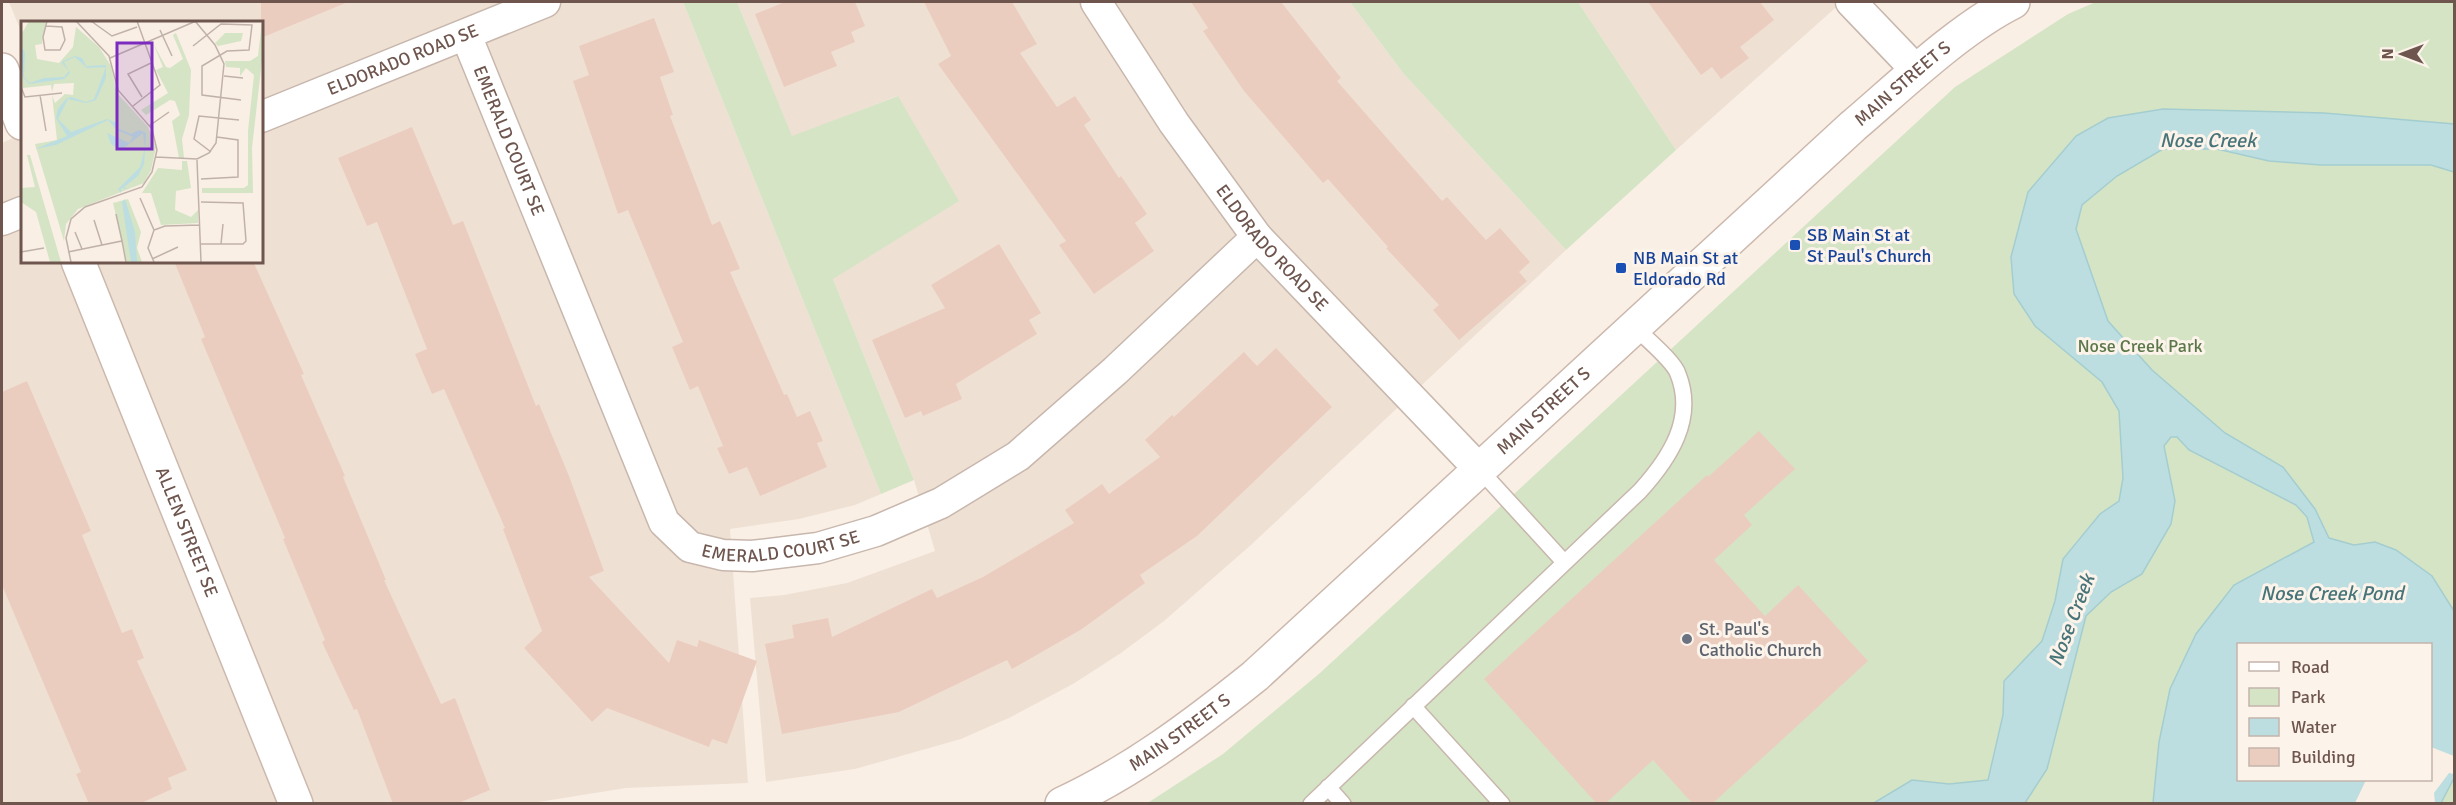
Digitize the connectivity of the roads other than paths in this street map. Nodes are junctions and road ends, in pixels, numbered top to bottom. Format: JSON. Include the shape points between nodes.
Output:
{"nodes":[{"id":1,"x":545,"y":2,"type":"edge"},
{"id":2,"x":1096,"y":2,"type":"edge"},
{"id":3,"x":1851,"y":2,"type":"edge"},
{"id":4,"x":2013,"y":2,"type":"edge"},
{"id":5,"x":466,"y":35,"type":"junction"},
{"id":6,"x":2,"y":70,"type":"edge"},
{"id":7,"x":1917,"y":71,"type":"junction"},
{"id":8,"x":262,"y":117,"type":"edge"},
{"id":9,"x":21,"y":120,"type":"edge"},
{"id":10,"x":21,"y":212,"type":"edge"},
{"id":11,"x":2,"y":220,"type":"edge"},
{"id":12,"x":1257,"y":237,"type":"junction"},
{"id":13,"x":78,"y":262,"type":"edge"},
{"id":14,"x":1634,"y":326,"type":"junction"},
{"id":15,"x":1480,"y":470,"type":"junction"},
{"id":16,"x":1564,"y":562,"type":"junction"},
{"id":17,"x":1413,"y":706,"type":"junction"},
{"id":18,"x":1328,"y":787,"type":"junction"},
{"id":19,"x":296,"y":804,"type":"edge"},
{"id":20,"x":1062,"y":804,"type":"edge"},
{"id":21,"x":1311,"y":804,"type":"edge"},
{"id":22,"x":1343,"y":804,"type":"edge"},
{"id":23,"x":1502,"y":804,"type":"edge"}],
"edges":[{"from":1,"to":5,"type":"street","name":"ELDORADO ROAD SE"},
{"from":2,"to":12,"type":"street","name":"ELDORADO ROAD SE","via":[[1174,123]]},
{"from":3,"to":7,"type":"street"},
{"from":4,"to":7,"type":"main road","name":"MAIN STREET S"},
{"from":5,"to":8,"type":"street","name":"ELDORADO ROAD SE"},
{"from":5,"to":12,"type":"street","name":"EMERALD COURT SE","via":[[664,522],[690,547],[723,555],[752,556],[818,548],[876,531],[941,503],[1018,456]]},
{"from":6,"to":9,"type":"main road"},
{"from":7,"to":14,"type":"main road","name":"MAIN STREET S"},
{"from":10,"to":11,"type":"street"},
{"from":12,"to":15,"type":"street","name":"ELDORADO ROAD SE"},
{"from":13,"to":19,"type":"main road","name":"ALLEN STREET SE"},
{"from":14,"to":15,"type":"main road","name":"MAIN STREET S"},
{"from":14,"to":16,"type":"lane","via":[[1678,372],[1683,399],[1679,435],[1664,464]]},
{"from":15,"to":16,"type":"lane"},
{"from":15,"to":20,"type":"main road","name":"MAIN STREET S","via":[[1255,676],[1183,734]]},
{"from":16,"to":17,"type":"lane"},
{"from":17,"to":18,"type":"lane"},
{"from":17,"to":23,"type":"lane"},
{"from":18,"to":21,"type":"lane"},
{"from":18,"to":22,"type":"lane"}]}
